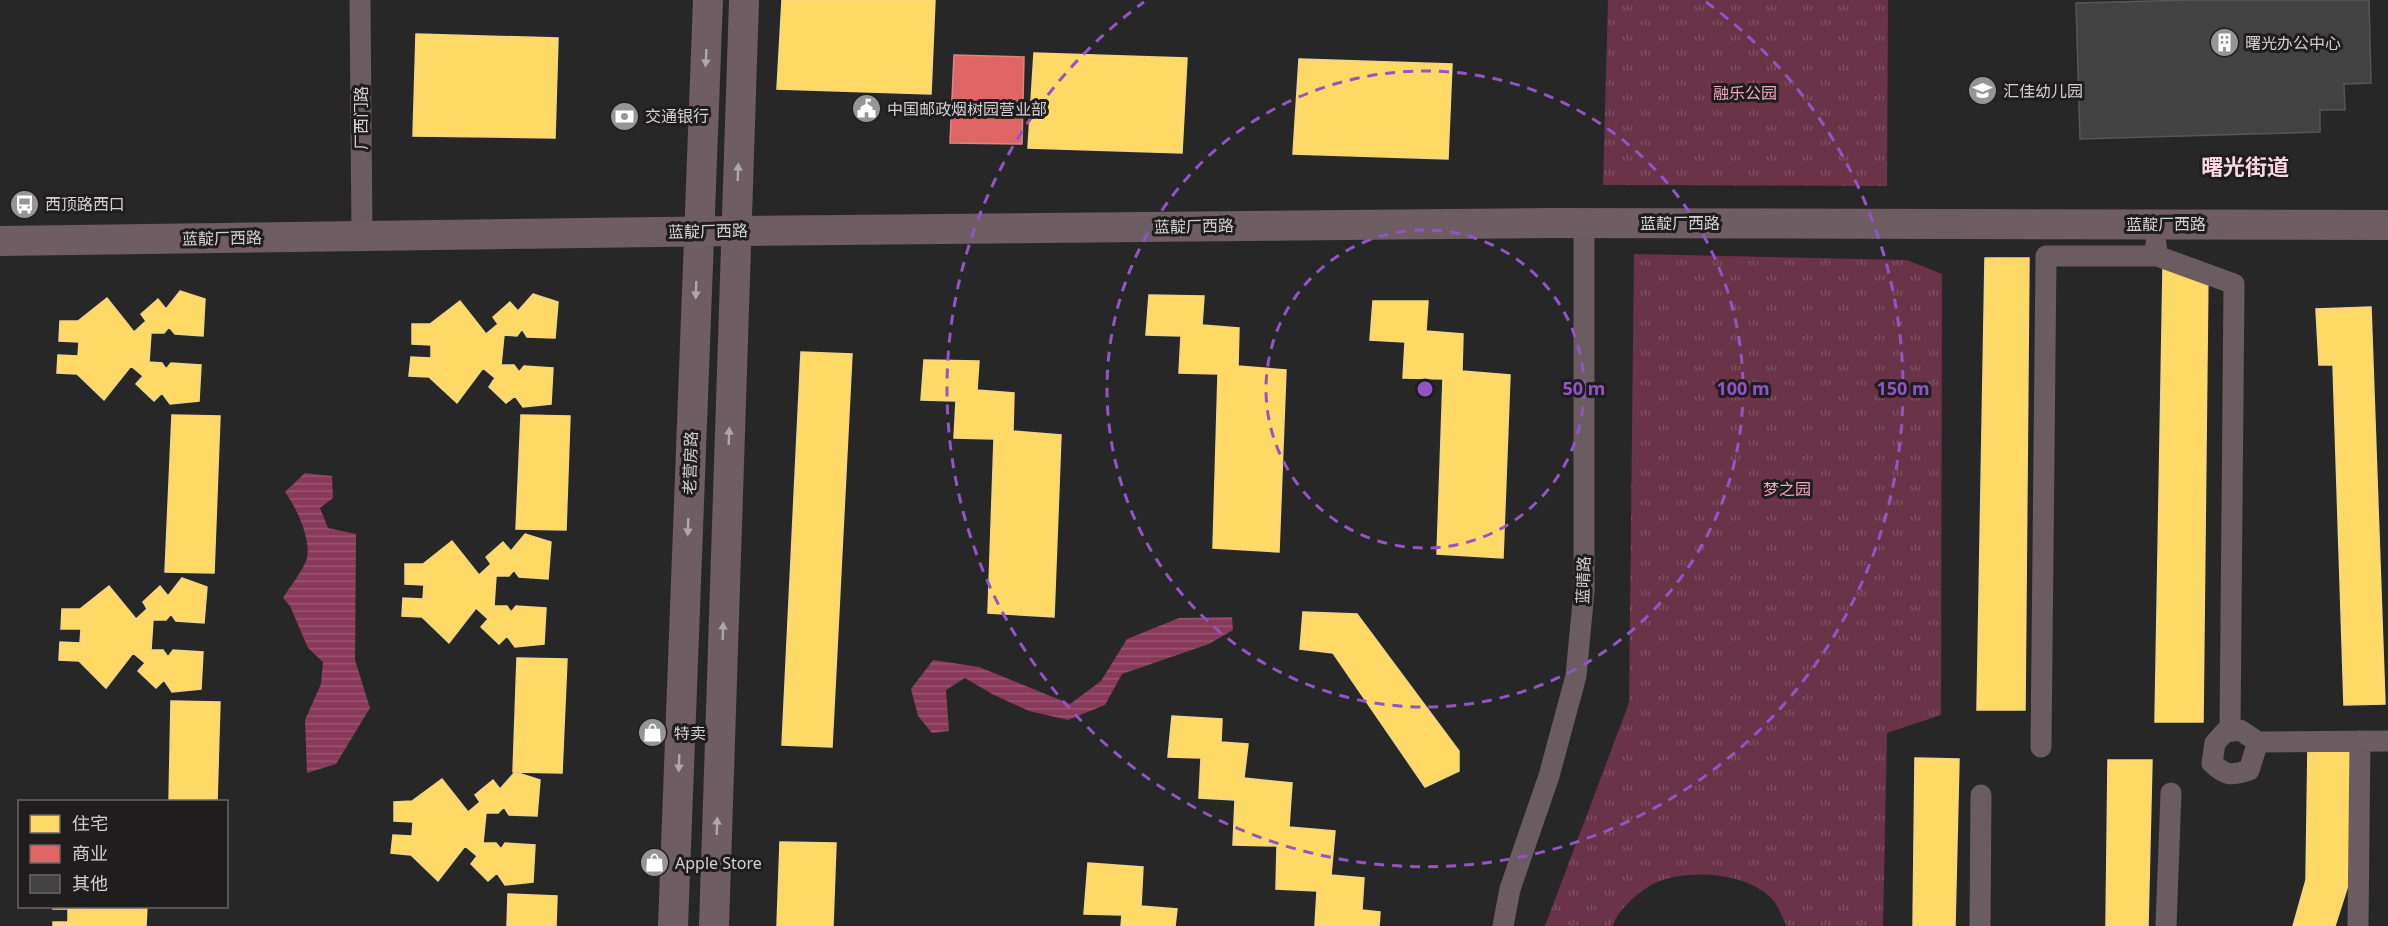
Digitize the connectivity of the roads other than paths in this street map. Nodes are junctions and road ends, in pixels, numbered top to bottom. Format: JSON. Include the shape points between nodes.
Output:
{"nodes":[{"id":1,"x":360,"y":0,"type":"edge"},
{"id":2,"x":708,"y":0,"type":"edge"},
{"id":3,"x":744,"y":0,"type":"edge"},
{"id":4,"x":1584,"y":223,"type":"junction"},
{"id":5,"x":2154,"y":224,"type":"junction"},
{"id":6,"x":2388,"y":225,"type":"edge"},
{"id":7,"x":698,"y":231,"type":"junction"},
{"id":8,"x":736,"y":231,"type":"junction"},
{"id":9,"x":362,"y":236,"type":"junction"},
{"id":10,"x":0,"y":241,"type":"edge"},
{"id":11,"x":2157,"y":256,"type":"junction"},
{"id":12,"x":2230,"y":731,"type":"junction"},
{"id":13,"x":2360,"y":741,"type":"junction"},
{"id":14,"x":2388,"y":741,"type":"edge"},
{"id":15,"x":2258,"y":742,"type":"junction"},
{"id":16,"x":2041,"y":747,"type":"dead end"},
{"id":17,"x":2171,"y":793,"type":"dead end"},
{"id":18,"x":1980,"y":795,"type":"dead end"},
{"id":19,"x":674,"y":926,"type":"edge"},
{"id":20,"x":714,"y":926,"type":"edge"},
{"id":21,"x":1503,"y":926,"type":"edge"},
{"id":22,"x":1980,"y":926,"type":"edge"},
{"id":23,"x":2166,"y":926,"type":"edge"},
{"id":24,"x":2358,"y":926,"type":"edge"}],
"edges":[{"from":1,"to":9,"type":"street","name":"厂西门路"},
{"from":2,"to":7,"type":"street","name":"老营房路","one_way":true},
{"from":8,"to":3,"type":"street","one_way":true},
{"from":4,"to":5,"type":"street","name":"蓝靛厂西路"},
{"from":4,"to":8,"type":"street","name":"蓝靛厂西路"},
{"from":4,"to":21,"type":"street","name":"蓝晴路","via":[[1584,591],[1576,676],[1549,776],[1510,889]]},
{"from":5,"to":6,"type":"street","name":"蓝靛厂西路"},
{"from":5,"to":11,"type":"street"},
{"from":7,"to":8,"type":"street","name":"蓝靛厂西路"},
{"from":7,"to":9,"type":"street","name":"蓝靛厂西路"},
{"from":7,"to":19,"type":"street","name":"老营房路","one_way":true},
{"from":20,"to":8,"type":"street","one_way":true},
{"from":9,"to":10,"type":"street","name":"蓝靛厂西路"},
{"from":11,"to":12,"type":"street","via":[[2234,284]]},
{"from":11,"to":16,"type":"street","via":[[2046,256]]},
{"from":12,"to":15,"type":"street","via":[[2240,730]]},
{"from":12,"to":15,"type":"street","via":[[2215,743],[2212,763],[2223,773],[2250,770]]},
{"from":13,"to":14,"type":"street"},
{"from":13,"to":15,"type":"street"},
{"from":13,"to":24,"type":"street"},
{"from":17,"to":23,"type":"street"},
{"from":18,"to":22,"type":"street"}]}
